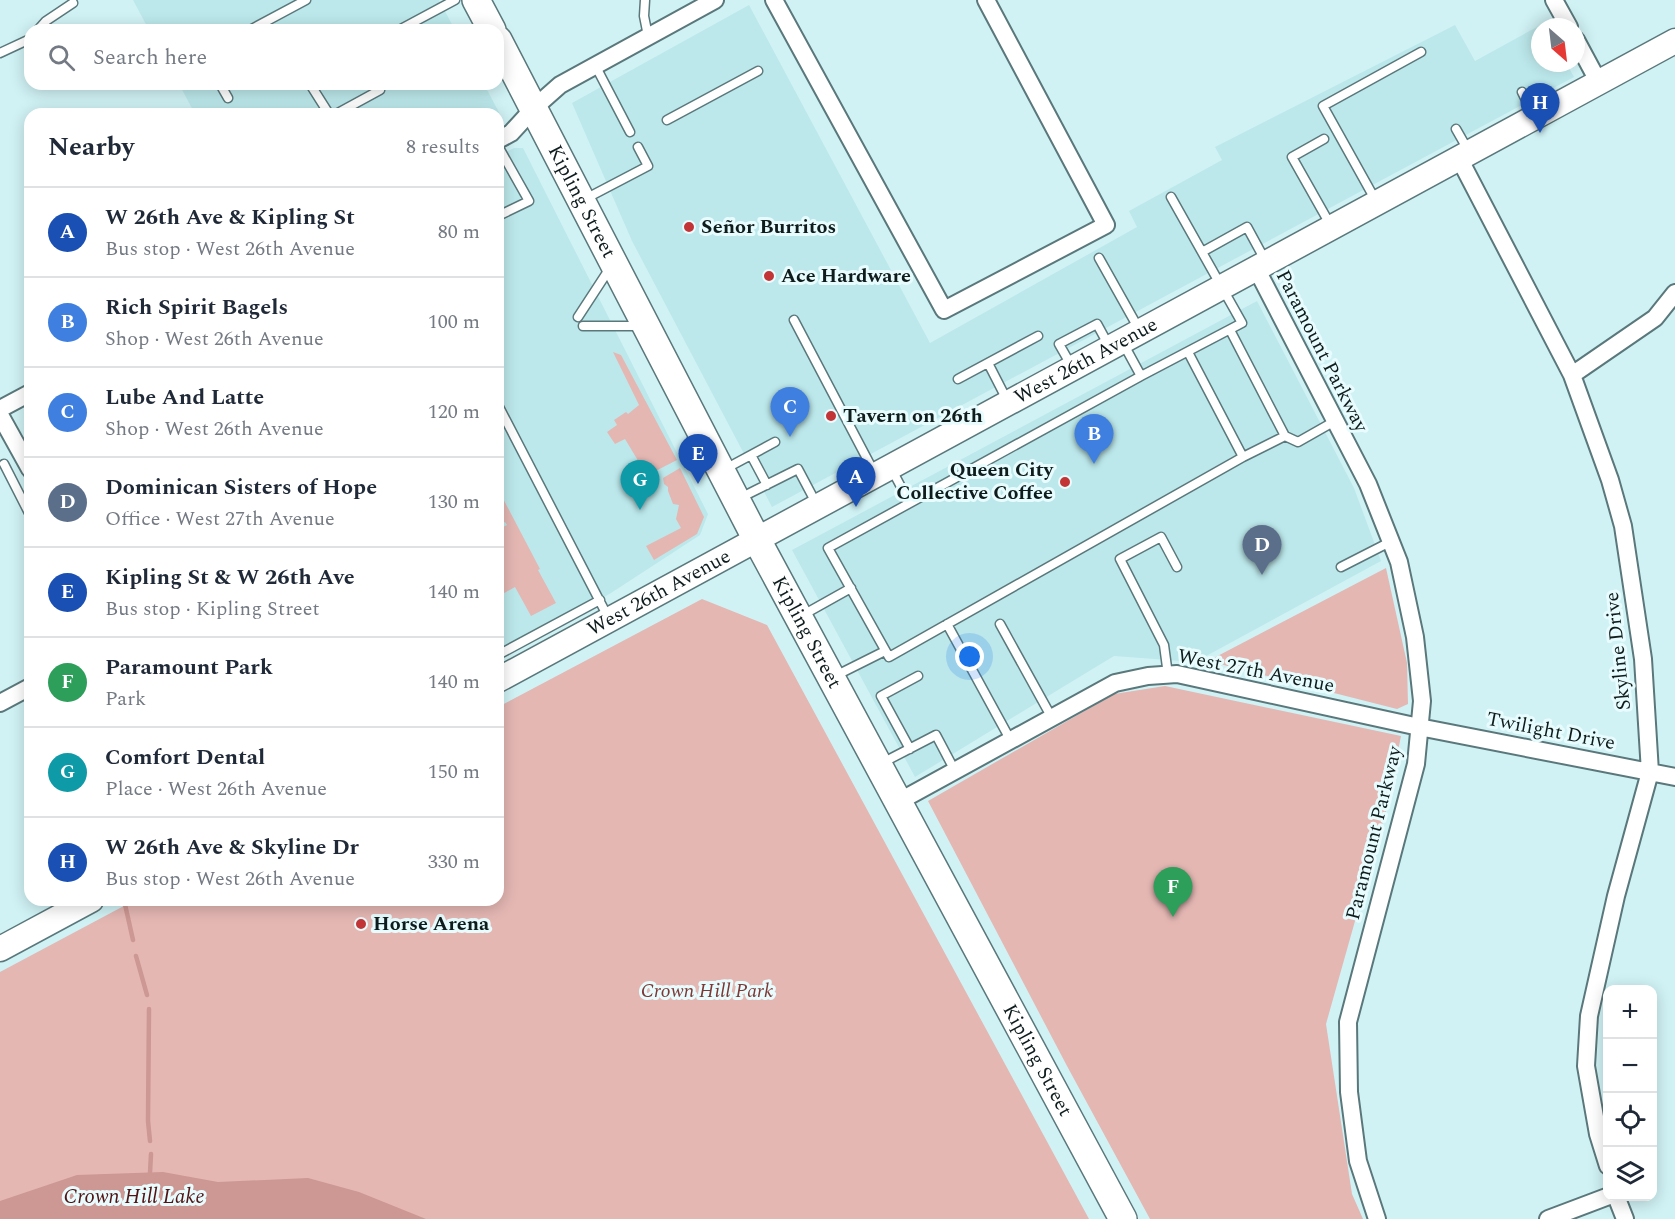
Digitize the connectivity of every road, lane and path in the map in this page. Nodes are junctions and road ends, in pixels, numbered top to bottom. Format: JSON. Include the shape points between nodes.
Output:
{"nodes":[{"id":1,"x":306,"y":0,"type":"edge"},
{"id":2,"x":455,"y":0,"type":"edge"},
{"id":3,"x":476,"y":0,"type":"edge"},
{"id":4,"x":645,"y":0,"type":"edge"},
{"id":5,"x":715,"y":0,"type":"edge"},
{"id":6,"x":774,"y":0,"type":"edge"},
{"id":7,"x":986,"y":0,"type":"edge"},
{"id":8,"x":1554,"y":0,"type":"edge"},
{"id":9,"x":72,"y":3,"type":"dead end"},
{"id":10,"x":1564,"y":18,"type":"edge"},
{"id":11,"x":43,"y":24,"type":"edge"},
{"id":12,"x":261,"y":24,"type":"edge"},
{"id":13,"x":410,"y":24,"type":"edge"},
{"id":14,"x":489,"y":24,"type":"edge"},
{"id":15,"x":648,"y":36,"type":"junction"},
{"id":16,"x":1675,"y":41,"type":"edge"},
{"id":17,"x":24,"y":42,"type":"edge"},
{"id":18,"x":504,"y":51,"type":"edge"},
{"id":19,"x":1421,"y":52,"type":"dead end"},
{"id":20,"x":0,"y":53,"type":"edge"},
{"id":21,"x":1585,"y":57,"type":"edge"},
{"id":22,"x":595,"y":65,"type":"junction"},
{"id":23,"x":758,"y":71,"type":"dead end"},
{"id":24,"x":1598,"y":81,"type":"junction"},
{"id":25,"x":223,"y":90,"type":"edge"},
{"id":26,"x":314,"y":90,"type":"edge"},
{"id":27,"x":380,"y":90,"type":"dead end"},
{"id":28,"x":1522,"y":92,"type":"dead end"},
{"id":29,"x":228,"y":98,"type":"dead end"},
{"id":30,"x":325,"y":108,"type":"edge"},
{"id":31,"x":347,"y":108,"type":"edge"},
{"id":32,"x":534,"y":108,"type":"junction"},
{"id":33,"x":1534,"y":117,"type":"junction"},
{"id":34,"x":668,"y":120,"type":"dead end"},
{"id":35,"x":1456,"y":129,"type":"dead end"},
{"id":36,"x":630,"y":132,"type":"dead end"},
{"id":37,"x":504,"y":137,"type":"edge"},
{"id":38,"x":1324,"y":139,"type":"dead end"},
{"id":39,"x":638,"y":147,"type":"dead end"},
{"id":40,"x":1464,"y":155,"type":"junction"},
{"id":41,"x":504,"y":157,"type":"edge"},
{"id":42,"x":1171,"y":197,"type":"dead end"},
{"id":43,"x":582,"y":201,"type":"junction"},
{"id":44,"x":1376,"y":203,"type":"junction"},
{"id":45,"x":504,"y":213,"type":"edge"},
{"id":46,"x":1332,"y":227,"type":"junction"},
{"id":47,"x":1202,"y":252,"type":"junction"},
{"id":48,"x":1099,"y":258,"type":"dead end"},
{"id":49,"x":614,"y":262,"type":"junction"},
{"id":50,"x":1262,"y":266,"type":"junction"},
{"id":51,"x":1223,"y":287,"type":"junction"},
{"id":52,"x":1675,"y":293,"type":"edge"},
{"id":53,"x":579,"y":317,"type":"dead end"},
{"id":54,"x":794,"y":320,"type":"dead end"},
{"id":55,"x":583,"y":326,"type":"dead end"},
{"id":56,"x":646,"y":326,"type":"junction"},
{"id":57,"x":1230,"y":330,"type":"junction"},
{"id":58,"x":1038,"y":336,"type":"dead end"},
{"id":59,"x":1124,"y":340,"type":"junction"},
{"id":60,"x":1188,"y":352,"type":"junction"},
{"id":61,"x":988,"y":363,"type":"junction"},
{"id":62,"x":1572,"y":375,"type":"junction"},
{"id":63,"x":1141,"y":376,"type":"junction"},
{"id":64,"x":958,"y":379,"type":"dead end"},
{"id":65,"x":24,"y":396,"type":"edge"},
{"id":66,"x":1009,"y":403,"type":"junction"},
{"id":67,"x":0,"y":409,"type":"edge"},
{"id":68,"x":0,"y":415,"type":"edge"},
{"id":69,"x":504,"y":416,"type":"edge"},
{"id":70,"x":1335,"y":422,"type":"junction"},
{"id":71,"x":5,"y":433,"type":"edge"},
{"id":72,"x":1285,"y":436,"type":"junction"},
{"id":73,"x":775,"y":442,"type":"dead end"},
{"id":74,"x":751,"y":455,"type":"junction"},
{"id":75,"x":1244,"y":458,"type":"junction"},
{"id":76,"x":24,"y":460,"type":"edge"},
{"id":77,"x":4,"y":464,"type":"dead end"},
{"id":78,"x":721,"y":471,"type":"junction"},
{"id":79,"x":883,"y":471,"type":"junction"},
{"id":80,"x":766,"y":485,"type":"junction"},
{"id":81,"x":736,"y":500,"type":"junction"},
{"id":82,"x":909,"y":502,"type":"junction"},
{"id":83,"x":24,"y":505,"type":"edge"},
{"id":84,"x":818,"y":507,"type":"junction"},
{"id":85,"x":757,"y":540,"type":"junction"},
{"id":86,"x":1390,"y":542,"type":"junction"},
{"id":87,"x":1177,"y":567,"type":"dead end"},
{"id":88,"x":1341,"y":567,"type":"dead end"},
{"id":89,"x":851,"y":588,"type":"junction"},
{"id":90,"x":605,"y":610,"type":"junction"},
{"id":91,"x":798,"y":617,"type":"junction"},
{"id":92,"x":947,"y":624,"type":"junction"},
{"id":93,"x":1000,"y":624,"type":"dead end"},
{"id":94,"x":885,"y":651,"type":"junction"},
{"id":95,"x":504,"y":652,"type":"edge"},
{"id":96,"x":504,"y":675,"type":"edge"},
{"id":97,"x":1168,"y":675,"type":"junction"},
{"id":98,"x":918,"y":676,"type":"dead end"},
{"id":99,"x":831,"y":678,"type":"junction"},
{"id":100,"x":24,"y":690,"type":"edge"},
{"id":101,"x":0,"y":703,"type":"edge"},
{"id":102,"x":1052,"y":718,"type":"junction"},
{"id":103,"x":1419,"y":727,"type":"junction"},
{"id":104,"x":1011,"y":741,"type":"junction"},
{"id":105,"x":910,"y":749,"type":"junction"},
{"id":106,"x":878,"y":765,"type":"junction"},
{"id":107,"x":956,"y":772,"type":"junction"},
{"id":108,"x":1650,"y":772,"type":"junction"},
{"id":109,"x":1675,"y":777,"type":"edge"},
{"id":110,"x":898,"y":802,"type":"junction"},
{"id":111,"x":80,"y":906,"type":"edge"},
{"id":112,"x":0,"y":949,"type":"edge"},
{"id":113,"x":1603,"y":1150,"type":"edge"},
{"id":114,"x":1603,"y":1199,"type":"edge"},
{"id":115,"x":1618,"y":1201,"type":"edge"},
{"id":116,"x":1123,"y":1219,"type":"edge"},
{"id":117,"x":1377,"y":1219,"type":"edge"},
{"id":118,"x":1548,"y":1219,"type":"edge"},
{"id":119,"x":1625,"y":1219,"type":"edge"}],
"edges":[{"from":1,"to":12,"type":"lane"},
{"from":2,"to":13,"type":"lane"},
{"from":3,"to":14,"type":"main road"},
{"from":4,"to":15,"type":"lane"},
{"from":5,"to":15,"type":"street"},
{"from":6,"to":7,"type":"street","via":[[944,310],[1106,225]]},
{"from":8,"to":10,"type":"street"},
{"from":9,"to":11,"type":"lane"},
{"from":15,"to":22,"type":"street"},
{"from":16,"to":24,"type":"street","name":"West 26th Avenue"},
{"from":17,"to":20,"type":"lane"},
{"from":18,"to":32,"type":"main road","name":"Kipling Street"},
{"from":19,"to":44,"type":"lane","via":[[1323,106]]},
{"from":21,"to":24,"type":"street"},
{"from":22,"to":32,"type":"street","via":[[560,85]]},
{"from":22,"to":36,"type":"lane"},
{"from":23,"to":34,"type":"lane"},
{"from":24,"to":33,"type":"street","name":"West 26th Avenue"},
{"from":25,"to":29,"type":"lane"},
{"from":26,"to":30,"type":"lane"},
{"from":27,"to":31,"type":"lane"},
{"from":28,"to":33,"type":"lane"},
{"from":32,"to":37,"type":"street"},
{"from":32,"to":43,"type":"main road","name":"Kipling Street"},
{"from":33,"to":40,"type":"street","name":"West 26th Avenue"},
{"from":35,"to":40,"type":"lane"},
{"from":38,"to":46,"type":"lane","via":[[1292,157]]},
{"from":39,"to":43,"type":"lane","via":[[648,166]]},
{"from":40,"to":44,"type":"street","name":"West 26th Avenue"},
{"from":40,"to":62,"type":"street","name":"Skyline Drive"},
{"from":41,"to":45,"type":"lane","via":[[528,201]]},
{"from":42,"to":47,"type":"lane"},
{"from":43,"to":49,"type":"main road","name":"Kipling Street"},
{"from":44,"to":46,"type":"street","name":"West 26th Avenue"},
{"from":46,"to":50,"type":"street","name":"West 26th Avenue"},
{"from":47,"to":50,"type":"lane","via":[[1247,227]]},
{"from":47,"to":51,"type":"lane"},
{"from":48,"to":59,"type":"lane"},
{"from":49,"to":53,"type":"lane"},
{"from":49,"to":56,"type":"main road","name":"Kipling Street"},
{"from":50,"to":51,"type":"street","name":"West 26th Avenue"},
{"from":50,"to":70,"type":"street","name":"Paramount Parkway"},
{"from":51,"to":57,"type":"lane","via":[[1242,323]]},
{"from":51,"to":59,"type":"street","name":"West 26th Avenue"},
{"from":52,"to":62,"type":"street","via":[[1655,318]]},
{"from":54,"to":79,"type":"lane"},
{"from":55,"to":56,"type":"lane"},
{"from":56,"to":78,"type":"main road","name":"Kipling Street"},
{"from":57,"to":60,"type":"lane"},
{"from":57,"to":72,"type":"lane"},
{"from":58,"to":61,"type":"lane"},
{"from":59,"to":63,"type":"lane"},
{"from":59,"to":66,"type":"street","name":"West 26th Avenue"},
{"from":60,"to":63,"type":"lane"},
{"from":60,"to":75,"type":"lane"},
{"from":61,"to":64,"type":"lane"},
{"from":61,"to":66,"type":"lane"},
{"from":62,"to":108,"type":"street","name":"Skyline Drive","via":[[1623,526],[1643,659]]},
{"from":63,"to":82,"type":"lane"},
{"from":65,"to":67,"type":"street"},
{"from":66,"to":79,"type":"street","name":"West 26th Avenue"},
{"from":68,"to":71,"type":"street"},
{"from":69,"to":90,"type":"lane"},
{"from":70,"to":72,"type":"lane","via":[[1298,442]]},
{"from":70,"to":86,"type":"street","name":"Paramount Parkway","via":[[1368,484]]},
{"from":71,"to":76,"type":"street"},
{"from":72,"to":75,"type":"lane"},
{"from":73,"to":74,"type":"lane"},
{"from":74,"to":78,"type":"lane"},
{"from":74,"to":80,"type":"lane"},
{"from":75,"to":92,"type":"lane"},
{"from":77,"to":83,"type":"lane"},
{"from":78,"to":81,"type":"main road","name":"Kipling Street"},
{"from":79,"to":82,"type":"lane"},
{"from":79,"to":84,"type":"street","name":"West 26th Avenue"},
{"from":80,"to":81,"type":"lane"},
{"from":80,"to":84,"type":"lane","via":[[798,469]]},
{"from":81,"to":85,"type":"main road","name":"Kipling Street"},
{"from":82,"to":89,"type":"lane","via":[[828,548]]},
{"from":84,"to":85,"type":"street","name":"West 26th Avenue"},
{"from":85,"to":90,"type":"street","name":"West 26th Avenue"},
{"from":85,"to":91,"type":"main road","name":"Kipling Street"},
{"from":86,"to":88,"type":"lane"},
{"from":86,"to":103,"type":"street","name":"Paramount Parkway","via":[[1399,562],[1415,637],[1422,700]]},
{"from":87,"to":97,"type":"lane","via":[[1161,537],[1120,560],[1164,645]]},
{"from":89,"to":91,"type":"lane"},
{"from":89,"to":94,"type":"lane"},
{"from":90,"to":95,"type":"lane"},
{"from":90,"to":96,"type":"street","name":"West 26th Avenue"},
{"from":91,"to":99,"type":"main road","name":"Kipling Street"},
{"from":92,"to":94,"type":"lane","via":[[889,657]]},
{"from":92,"to":104,"type":"lane"},
{"from":93,"to":102,"type":"lane"},
{"from":94,"to":99,"type":"lane"},
{"from":97,"to":102,"type":"street","name":"West 27th Avenue","via":[[1115,683]]},
{"from":97,"to":103,"type":"street","name":"West 27th Avenue"},
{"from":98,"to":105,"type":"lane","via":[[881,696]]},
{"from":99,"to":106,"type":"main road","name":"Kipling Street"},
{"from":100,"to":101,"type":"street"},
{"from":102,"to":104,"type":"street","name":"West 27th Avenue"},
{"from":103,"to":108,"type":"street","name":"Twilight Drive"},
{"from":103,"to":117,"type":"street","name":"Paramount Parkway","via":[[1416,764],[1348,1022],[1349,1092],[1358,1161]]},
{"from":104,"to":107,"type":"street","name":"West 27th Avenue"},
{"from":105,"to":106,"type":"lane"},
{"from":105,"to":107,"type":"lane","via":[[936,735]]},
{"from":106,"to":110,"type":"main road","name":"Kipling Street"},
{"from":107,"to":110,"type":"street","name":"West 27th Avenue"},
{"from":108,"to":109,"type":"street","name":"Twilight Drive"},
{"from":108,"to":113,"type":"street","name":"Skyline Drive","via":[[1588,1016],[1586,1066]]},
{"from":110,"to":116,"type":"main road","name":"Kipling Street"},
{"from":111,"to":112,"type":"street"},
{"from":114,"to":118,"type":"street"},
{"from":115,"to":119,"type":"street"}]}
